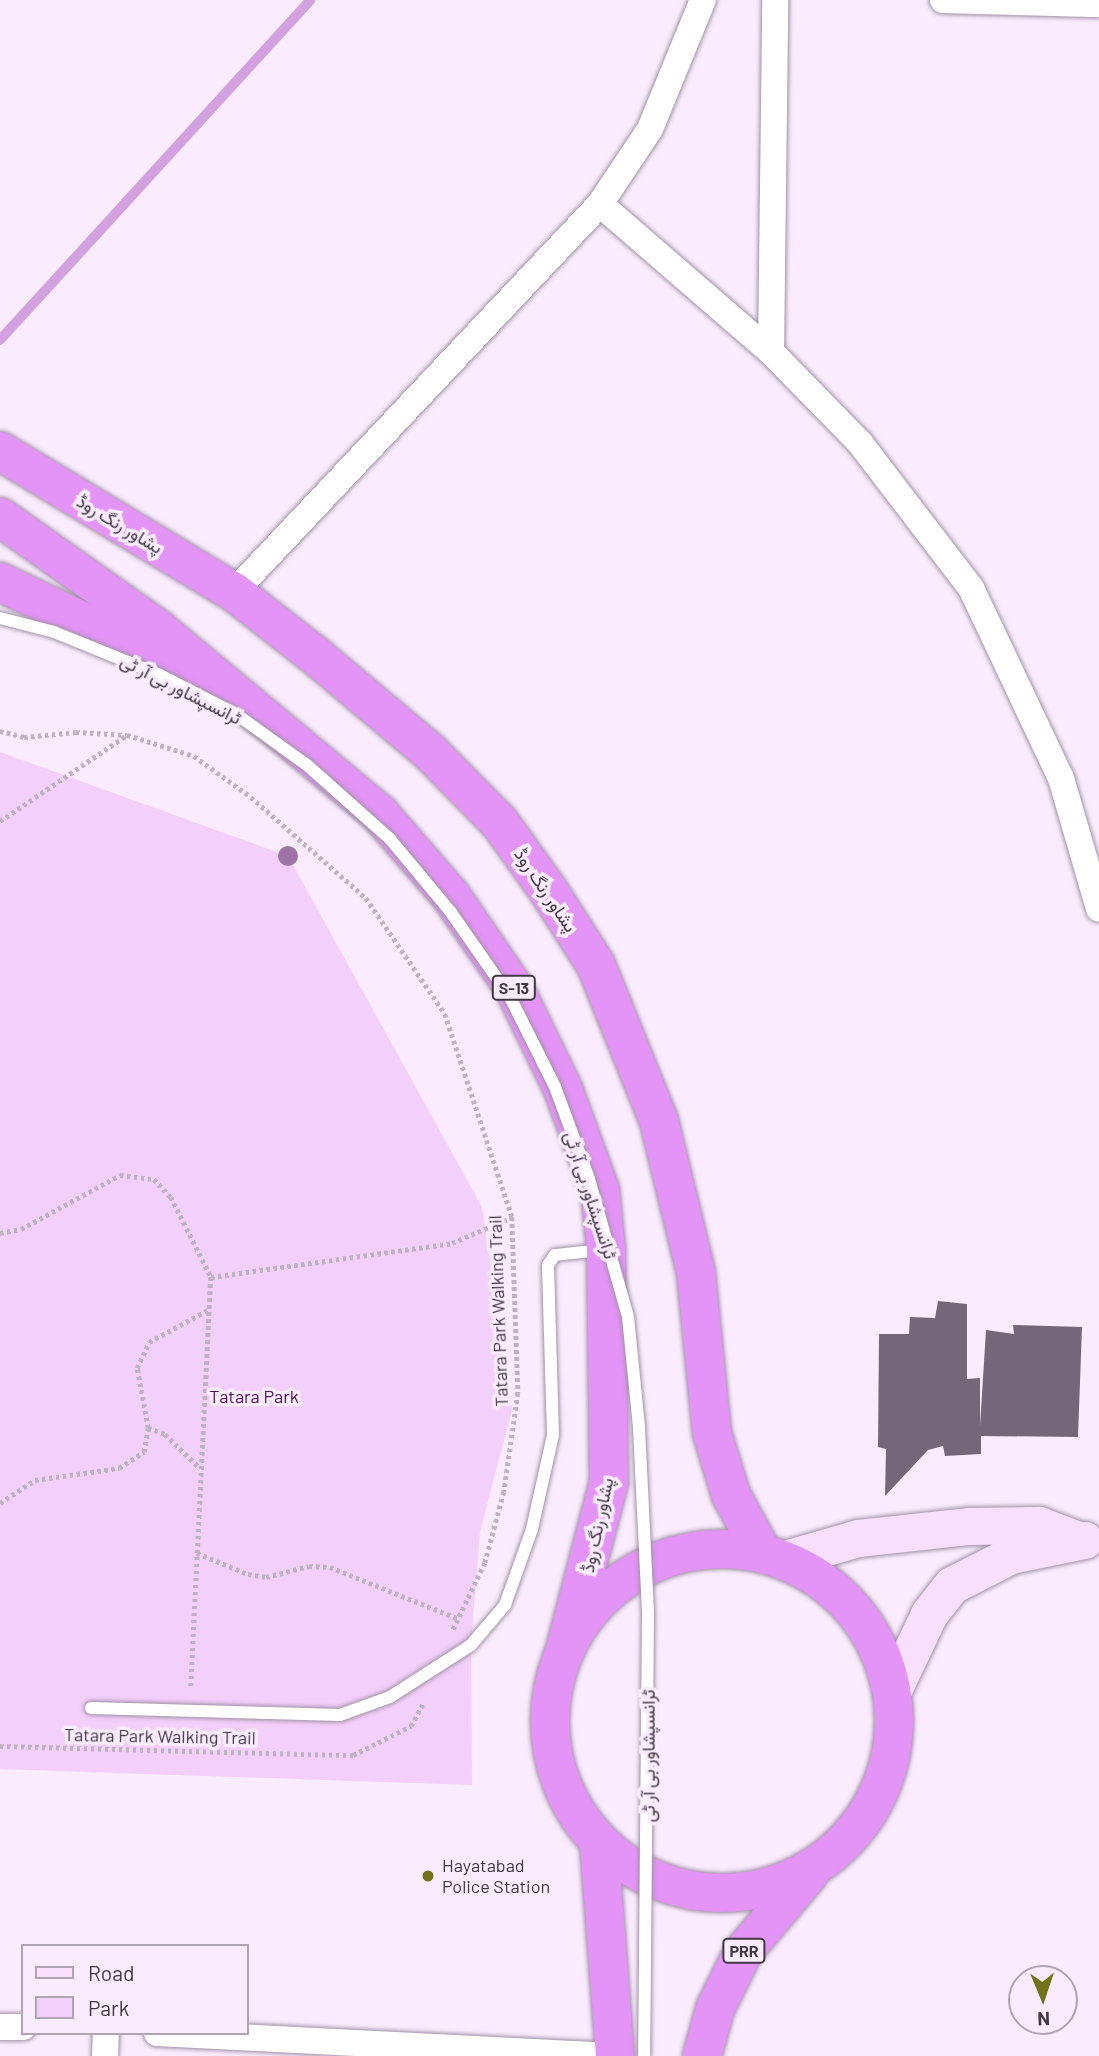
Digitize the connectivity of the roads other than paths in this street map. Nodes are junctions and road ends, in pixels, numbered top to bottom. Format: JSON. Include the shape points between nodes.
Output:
{"nodes":[{"id":1,"x":703,"y":0,"type":"edge"},
{"id":2,"x":775,"y":0,"type":"edge"},
{"id":3,"x":943,"y":0,"type":"edge"},
{"id":4,"x":1099,"y":4,"type":"edge"},
{"id":5,"x":600,"y":204,"type":"junction"},
{"id":6,"x":771,"y":352,"type":"junction"},
{"id":7,"x":0,"y":451,"type":"edge"},
{"id":8,"x":9,"y":522,"type":"edge"},
{"id":9,"x":0,"y":582,"type":"edge"},
{"id":10,"x":234,"y":592,"type":"junction"},
{"id":11,"x":0,"y":618,"type":"edge"},
{"id":12,"x":242,"y":695,"type":"junction"},
{"id":13,"x":1099,"y":909,"type":"edge"},
{"id":14,"x":606,"y":1249,"type":"junction"},
{"id":15,"x":1088,"y":1540,"type":"edge"},
{"id":16,"x":772,"y":1557,"type":"junction"},
{"id":17,"x":566,"y":1646,"type":"junction"},
{"id":18,"x":892,"y":1692,"type":"junction"},
{"id":19,"x":91,"y":1708,"type":"dead end"},
{"id":20,"x":599,"y":1843,"type":"junction"},
{"id":21,"x":817,"y":1865,"type":"junction"},
{"id":22,"x":0,"y":2026,"type":"edge"},
{"id":23,"x":21,"y":2028,"type":"edge"},
{"id":24,"x":106,"y":2035,"type":"edge"},
{"id":25,"x":197,"y":2035,"type":"edge"},
{"id":26,"x":105,"y":2056,"type":"edge"},
{"id":27,"x":615,"y":2056,"type":"edge"},
{"id":28,"x":644,"y":2056,"type":"edge"},
{"id":29,"x":702,"y":2056,"type":"edge"}],
"edges":[{"from":1,"to":5,"type":"street","via":[[650,129]]},
{"from":2,"to":6,"type":"street"},
{"from":3,"to":4,"type":"street"},
{"from":5,"to":6,"type":"street"},
{"from":5,"to":10,"type":"street"},
{"from":6,"to":13,"type":"street","via":[[860,443],[971,588],[1061,778]]},
{"from":7,"to":10,"type":"highway","name":"پشاور رنگ روڈ"},
{"from":8,"to":12,"type":"highway","name":"پشاور رنگ روڈ","number":"S-13"},
{"from":9,"to":12,"type":"highway","via":[[57,613]]},
{"from":10,"to":16,"type":"highway","name":"پشاور رنگ روڈ","via":[[430,752],[499,823],[596,965],[659,1121],[696,1273],[712,1433],[731,1495]]},
{"from":11,"to":28,"type":"lane","name":"ٹرانسپشاور بی آر ٹی","bridge":true,"via":[[54,632],[160,675],[236,714],[307,765],[390,839],[450,911],[510,997],[555,1087],[589,1179],[628,1317],[639,1428],[648,1627]]},
{"from":12,"to":14,"type":"highway","name":"پشاور رنگ روڈ","number":"S-13","via":[[379,813],[451,896],[514,988],[563,1089],[600,1190]]},
{"from":14,"to":17,"type":"highway","name":"پشاور رنگ روڈ","number":"S-13","via":[[609,1482]]},
{"from":14,"to":19,"type":"lane","via":[[555,1255],[548,1265],[553,1435],[532,1529],[505,1605],[471,1645],[390,1697],[340,1715]]},
{"from":15,"to":16,"type":"street","via":[[1039,1525],[969,1526],[858,1538]]},
{"from":15,"to":18,"type":"street","via":[[998,1560],[951,1585],[929,1614]]},
{"from":16,"to":17,"type":"highway","via":[[724,1549],[685,1553],[648,1565],[615,1586],[587,1613]]},
{"from":16,"to":18,"type":"highway","via":[[814,1576],[843,1598],[883,1657]]},
{"from":17,"to":20,"type":"highway","via":[[552,1686],[549,1728],[560,1780],[573,1809]]},
{"from":18,"to":21,"type":"highway","via":[[894,1742],[880,1790],[855,1832]]},
{"from":20,"to":21,"type":"highway","via":[[637,1871],[681,1888],[728,1894],[775,1885]]},
{"from":20,"to":27,"type":"highway"},
{"from":21,"to":29,"type":"highway","number":"PRR","via":[[743,1952],[715,2009]]},
{"from":22,"to":23,"type":"street"},
{"from":24,"to":26,"type":"street"},
{"from":25,"to":27,"type":"street"}]}
